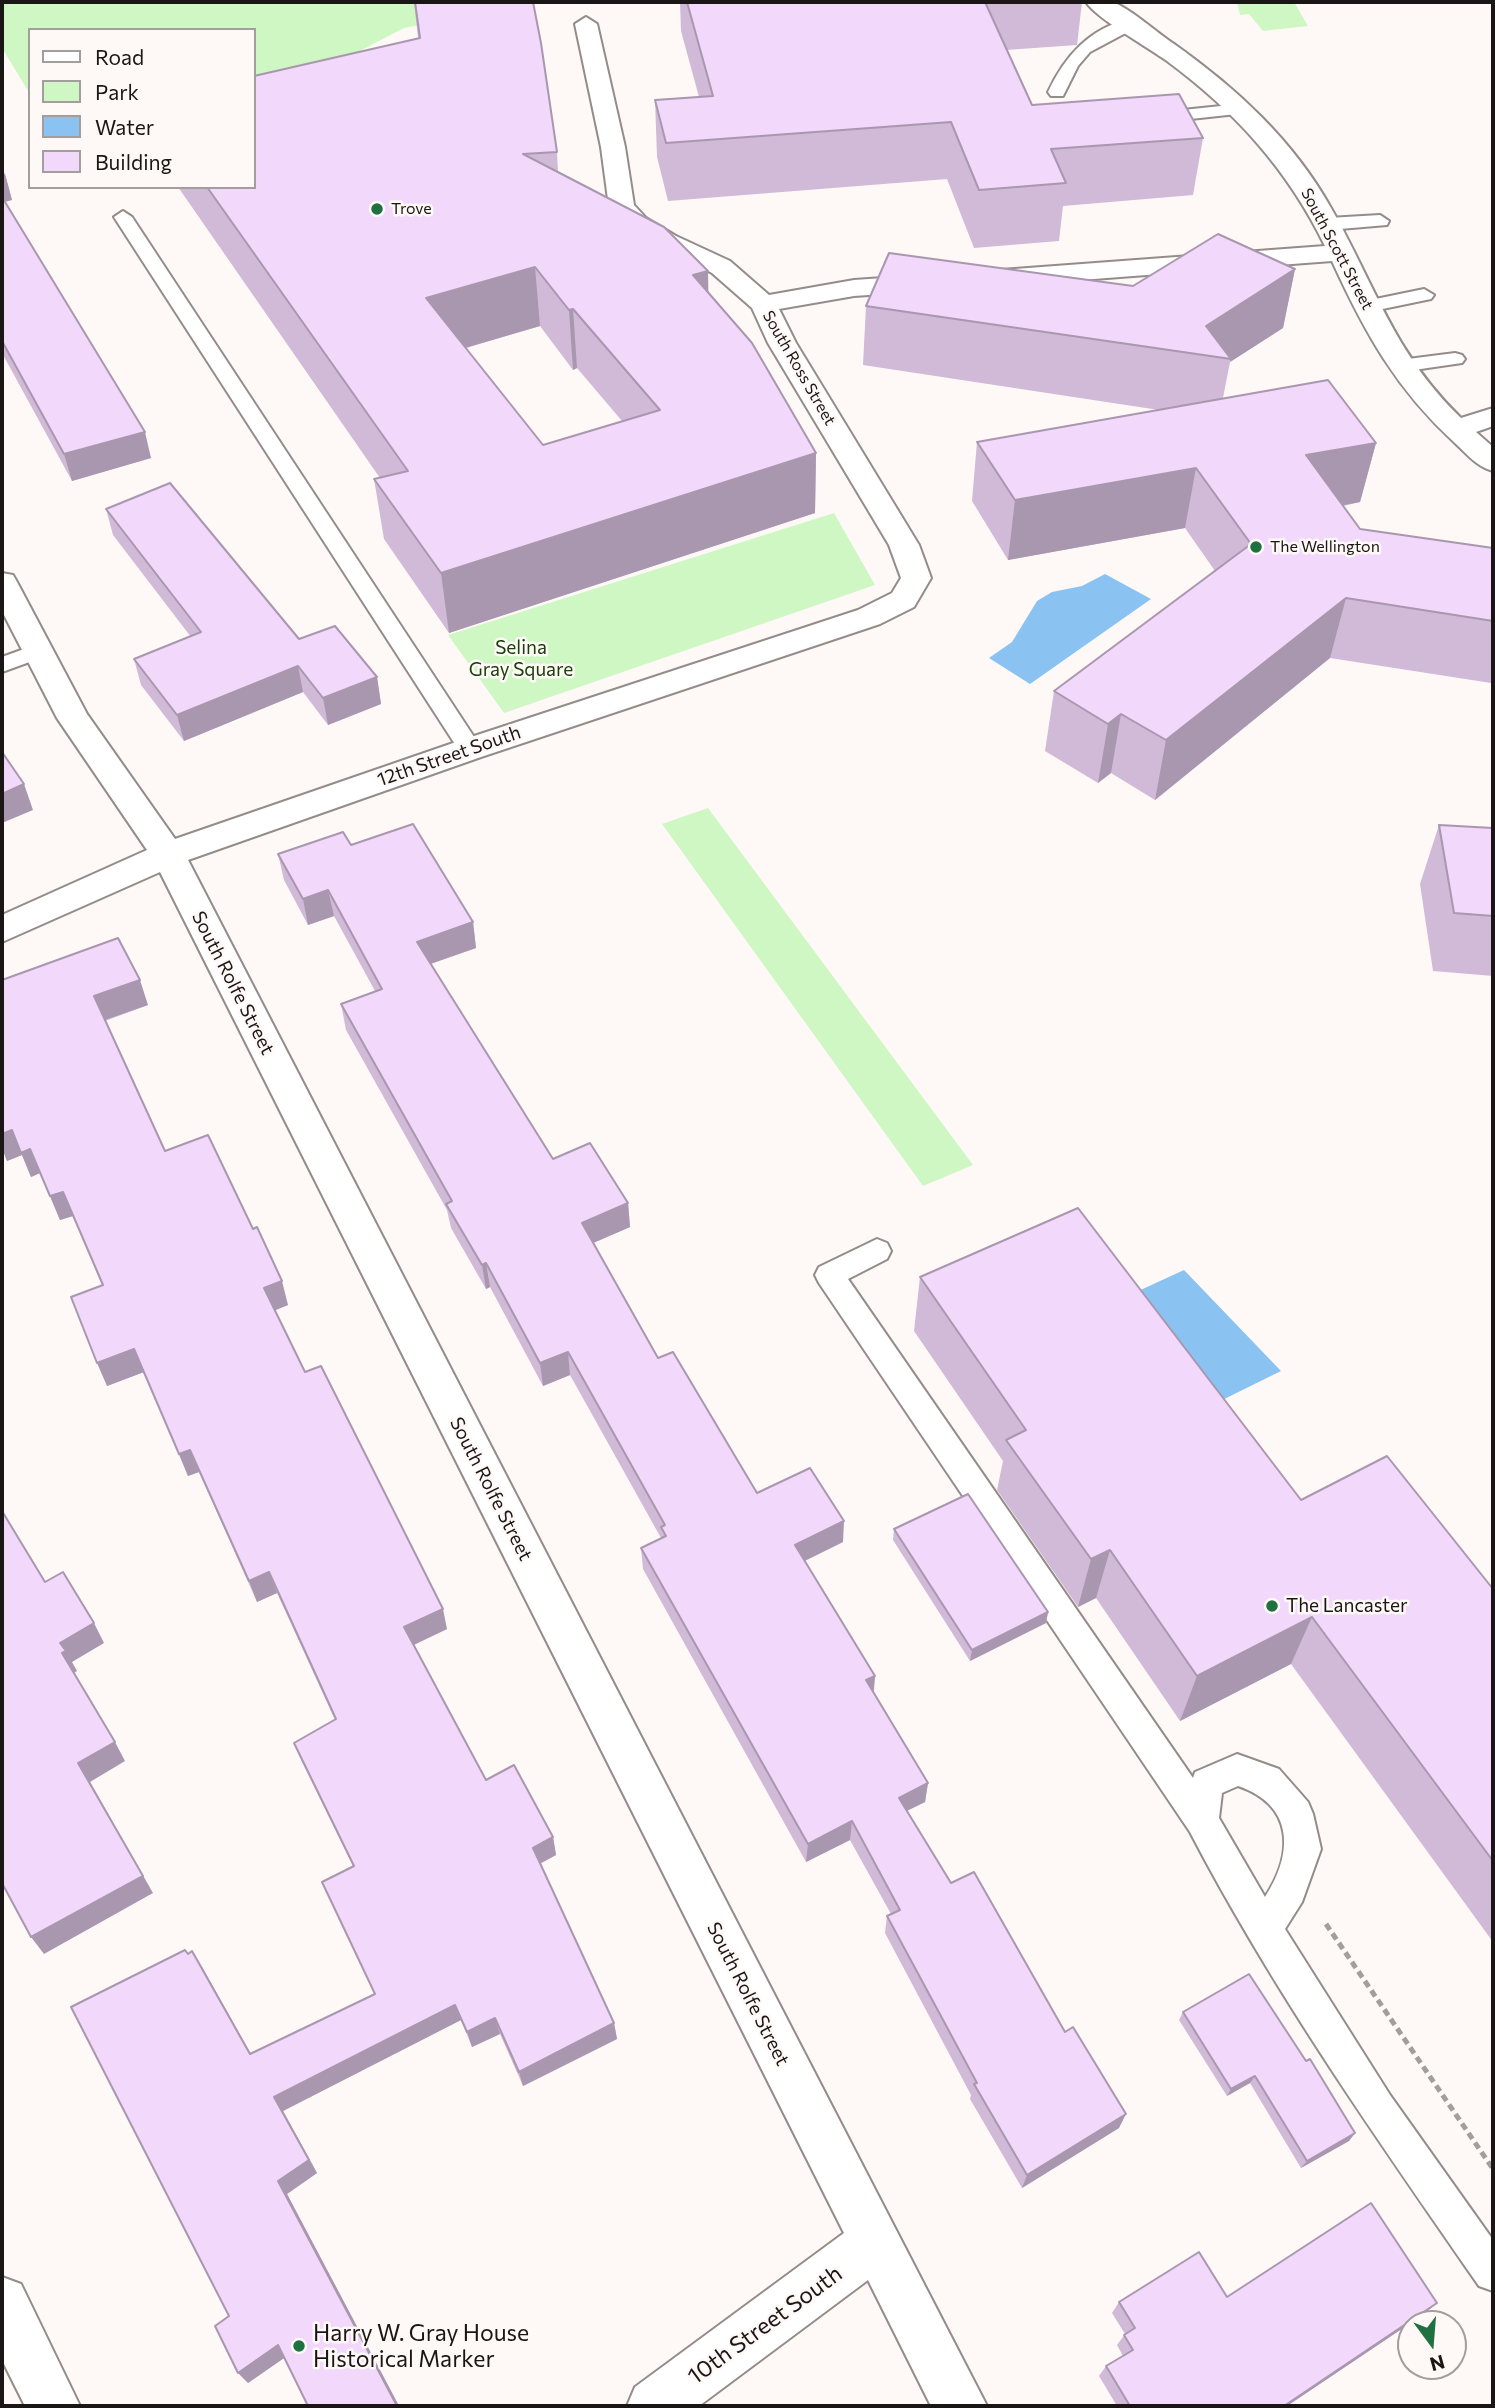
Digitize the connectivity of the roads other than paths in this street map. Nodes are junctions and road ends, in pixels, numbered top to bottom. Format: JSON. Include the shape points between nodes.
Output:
{"nodes":[{"id":1,"x":1097,"y":2,"type":"edge"},
{"id":2,"x":586,"y":24,"type":"dead end"},
{"id":3,"x":1129,"y":24,"type":"junction"},
{"id":4,"x":1057,"y":92,"type":"dead end"},
{"id":5,"x":1240,"y":109,"type":"junction"},
{"id":6,"x":1140,"y":119,"type":"edge"},
{"id":7,"x":123,"y":218,"type":"dead end"},
{"id":8,"x":1380,"y":221,"type":"dead end"},
{"id":9,"x":1328,"y":224,"type":"junction"},
{"id":10,"x":1341,"y":253,"type":"junction"},
{"id":11,"x":976,"y":280,"type":"edge"},
{"id":12,"x":949,"y":282,"type":"edge"},
{"id":13,"x":1424,"y":295,"type":"dead end"},
{"id":14,"x":763,"y":304,"type":"junction"},
{"id":15,"x":1368,"y":306,"type":"junction"},
{"id":16,"x":1455,"y":359,"type":"dead end"},
{"id":17,"x":1400,"y":366,"type":"junction"},
{"id":18,"x":1493,"y":416,"type":"edge"},
{"id":19,"x":1456,"y":430,"type":"junction"},
{"id":20,"x":1493,"y":463,"type":"edge"},
{"id":21,"x":2,"y":582,"type":"edge"},
{"id":22,"x":903,"y":600,"type":"joint"},
{"id":23,"x":38,"y":651,"type":"junction"},
{"id":24,"x":2,"y":665,"type":"edge"},
{"id":25,"x":470,"y":749,"type":"junction"},
{"id":26,"x":168,"y":854,"type":"junction"},
{"id":27,"x":2,"y":929,"type":"edge"},
{"id":28,"x":877,"y":1251,"type":"dead end"},
{"id":29,"x":1202,"y":1820,"type":"junction"},
{"id":30,"x":1265,"y":1929,"type":"junction"},
{"id":31,"x":874,"y":2244,"type":"junction"},
{"id":32,"x":1493,"y":2272,"type":"edge"},
{"id":33,"x":2,"y":2303,"type":"edge"},
{"id":34,"x":53,"y":2406,"type":"edge"},
{"id":35,"x":654,"y":2406,"type":"edge"},
{"id":36,"x":960,"y":2406,"type":"edge"}],
"edges":[{"from":1,"to":3,"type":"street","name":"South Scott Street"},
{"from":2,"to":14,"type":"street","name":"South Ross Street","via":[[622,207],[637,223],[721,267]]},
{"from":3,"to":4,"type":"lane","via":[[1087,43]]},
{"from":3,"to":5,"type":"street","name":"South Scott Street","via":[[1200,73]]},
{"from":5,"to":6,"type":"lane"},
{"from":5,"to":9,"type":"street","name":"South Scott Street","via":[[1289,163]]},
{"from":7,"to":25,"type":"lane"},
{"from":8,"to":9,"type":"lane"},
{"from":9,"to":10,"type":"street","name":"South Scott Street"},
{"from":10,"to":11,"type":"street"},
{"from":10,"to":15,"type":"street","name":"South Scott Street"},
{"from":12,"to":14,"type":"street","via":[[854,288]]},
{"from":13,"to":15,"type":"lane"},
{"from":14,"to":22,"type":"street","name":"South Ross Street","via":[[904,545],[916,578]]},
{"from":15,"to":17,"type":"street","name":"South Scott Street"},
{"from":16,"to":17,"type":"lane"},
{"from":17,"to":19,"type":"street","name":"South Scott Street"},
{"from":18,"to":19,"type":"street"},
{"from":19,"to":20,"type":"street","name":"South Scott Street"},
{"from":21,"to":23,"type":"street","name":"South Rolfe Street"},
{"from":22,"to":25,"type":"street","name":"12th Street South","via":[[869,617]]},
{"from":23,"to":24,"type":"lane"},
{"from":23,"to":26,"type":"street","name":"South Rolfe Street","via":[[73,718]]},
{"from":25,"to":26,"type":"street","name":"12th Street South"},
{"from":26,"to":27,"type":"street","name":"12th Street South"},
{"from":26,"to":31,"type":"street","name":"South Rolfe Street"},
{"from":28,"to":29,"type":"lane","via":[[829,1275]]},
{"from":29,"to":30,"type":"lane"},
{"from":29,"to":30,"type":"lane","via":[[1207,1783],[1237,1770],[1267,1780],[1296,1814],[1304,1849],[1290,1890]]},
{"from":30,"to":32,"type":"lane","via":[[1377,2108]]},
{"from":31,"to":35,"type":"street","name":"10th Street South"},
{"from":31,"to":36,"type":"street","name":"South Rolfe Street"},
{"from":33,"to":34,"type":"street"}]}
